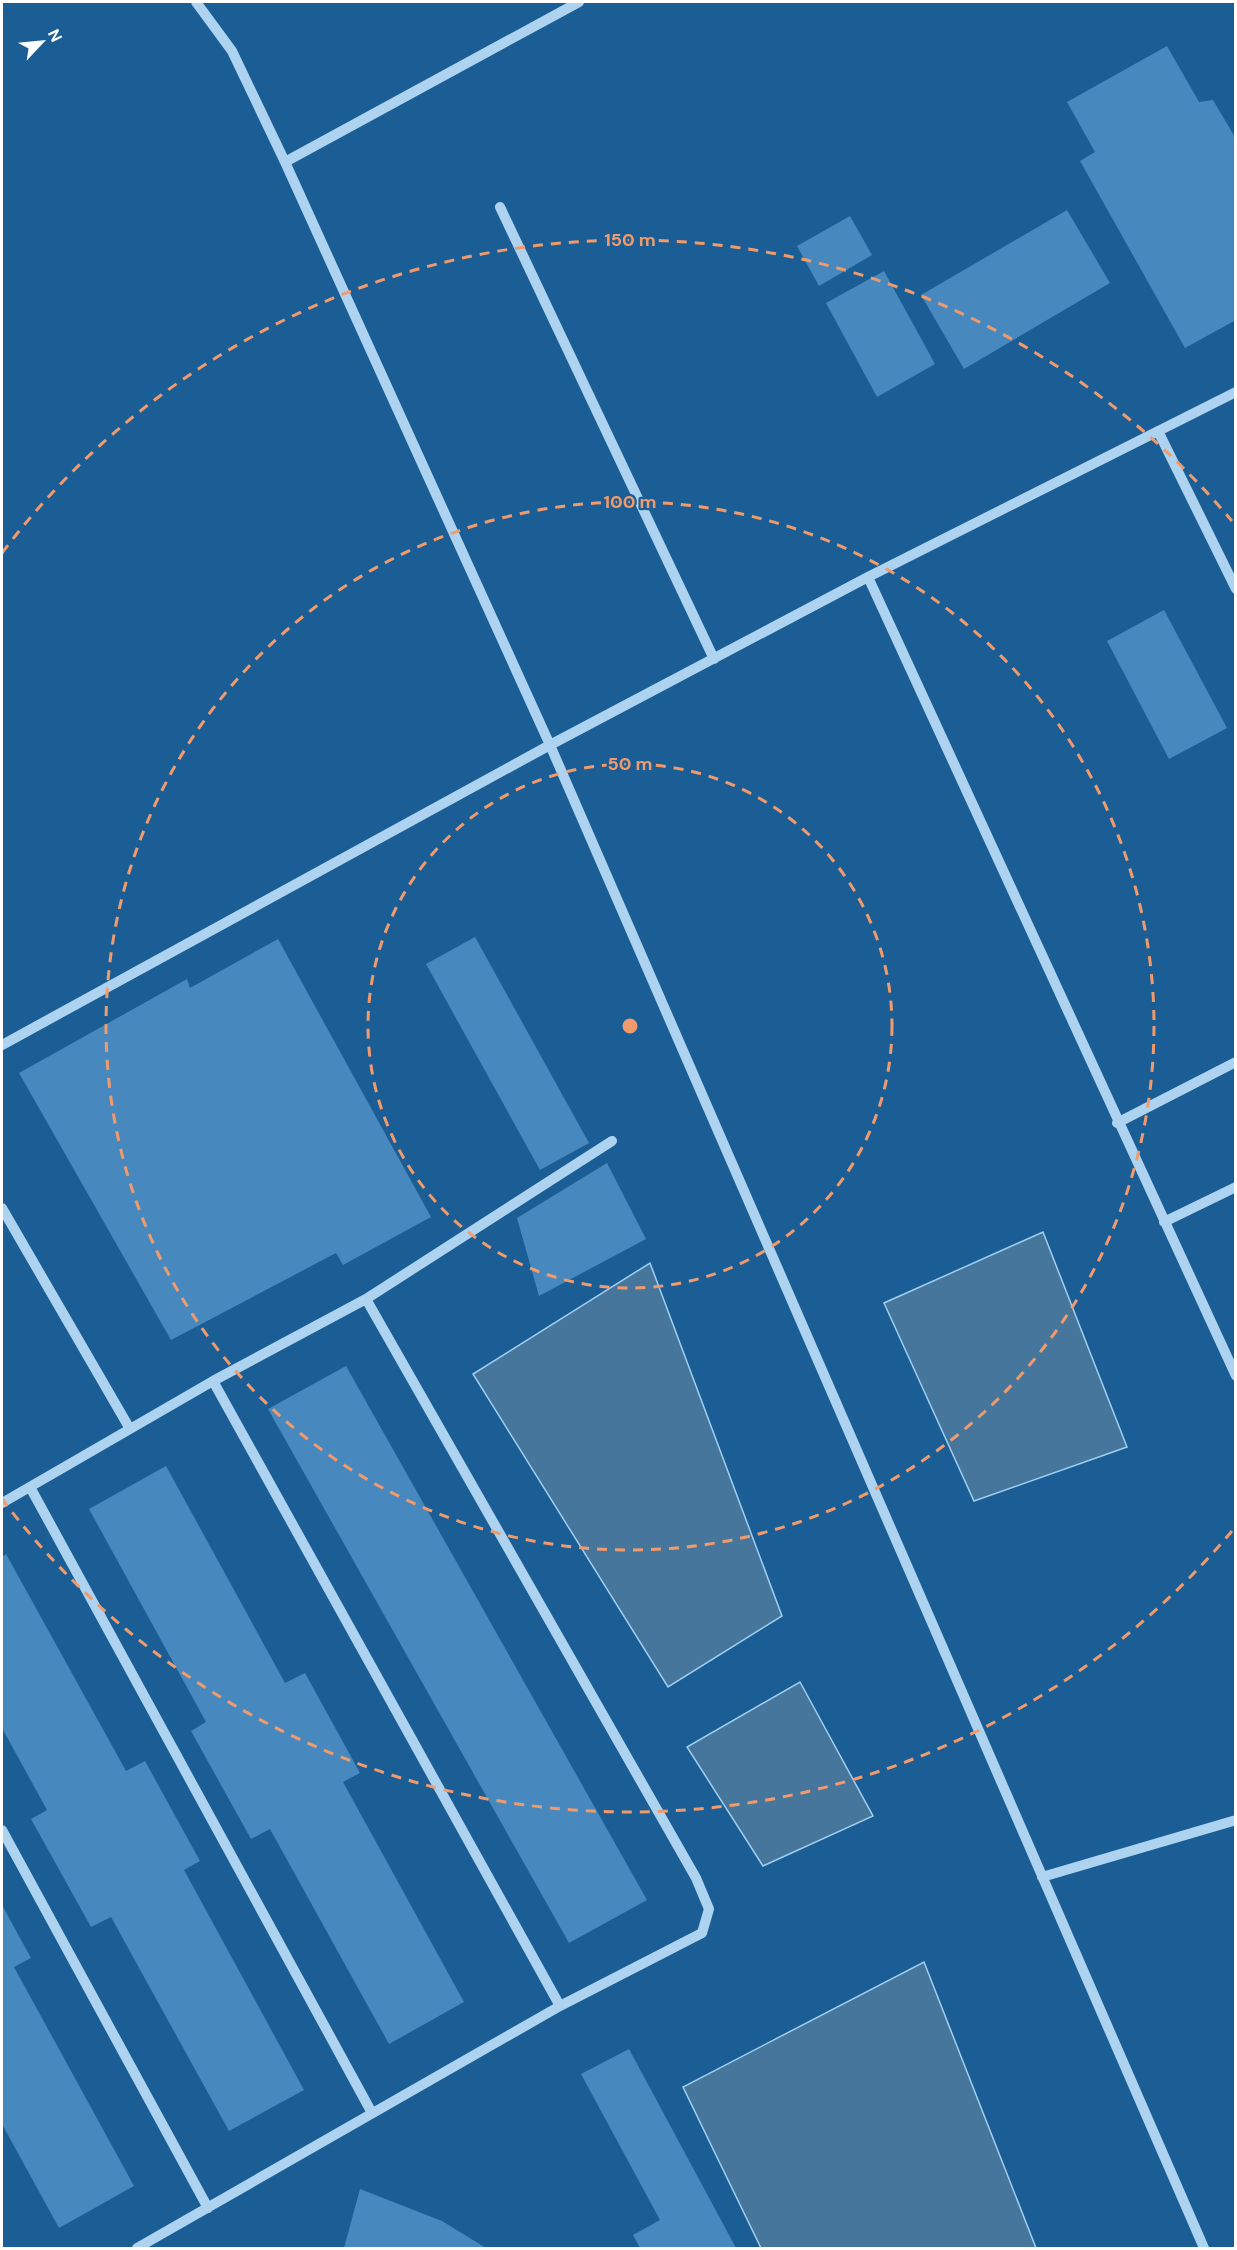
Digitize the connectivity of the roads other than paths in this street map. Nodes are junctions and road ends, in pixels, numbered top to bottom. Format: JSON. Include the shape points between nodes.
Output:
{"nodes":[{"id":1,"x":196,"y":2,"type":"edge"},
{"id":2,"x":579,"y":2,"type":"edge"},
{"id":3,"x":285,"y":162,"type":"junction"},
{"id":4,"x":500,"y":207,"type":"dead end"},
{"id":5,"x":1236,"y":392,"type":"edge"},
{"id":6,"x":1158,"y":431,"type":"junction"},
{"id":7,"x":868,"y":577,"type":"junction"},
{"id":8,"x":1236,"y":589,"type":"edge"},
{"id":9,"x":714,"y":658,"type":"junction"},
{"id":10,"x":550,"y":745,"type":"junction"},
{"id":11,"x":2,"y":1045,"type":"edge"},
{"id":12,"x":1236,"y":1062,"type":"edge"},
{"id":13,"x":1117,"y":1123,"type":"junction"},
{"id":14,"x":612,"y":1142,"type":"dead end"},
{"id":15,"x":1236,"y":1187,"type":"edge"},
{"id":16,"x":2,"y":1208,"type":"edge"},
{"id":17,"x":1164,"y":1222,"type":"junction"},
{"id":18,"x":366,"y":1299,"type":"junction"},
{"id":19,"x":1236,"y":1376,"type":"edge"},
{"id":20,"x":213,"y":1381,"type":"junction"},
{"id":21,"x":130,"y":1429,"type":"junction"},
{"id":22,"x":30,"y":1487,"type":"junction"},
{"id":23,"x":2,"y":1503,"type":"edge"},
{"id":24,"x":1236,"y":1820,"type":"edge"},
{"id":25,"x":2,"y":1830,"type":"edge"},
{"id":26,"x":1042,"y":1877,"type":"junction"},
{"id":27,"x":561,"y":2006,"type":"junction"},
{"id":28,"x":372,"y":2113,"type":"junction"},
{"id":29,"x":208,"y":2208,"type":"junction"},
{"id":30,"x":137,"y":2248,"type":"edge"},
{"id":31,"x":1204,"y":2248,"type":"edge"}],
"edges":[{"from":1,"to":3,"type":"street","via":[[232,51]]},
{"from":2,"to":3,"type":"street"},
{"from":3,"to":10,"type":"street"},
{"from":4,"to":9,"type":"street"},
{"from":5,"to":6,"type":"street"},
{"from":6,"to":7,"type":"street"},
{"from":6,"to":8,"type":"street"},
{"from":7,"to":9,"type":"street"},
{"from":7,"to":13,"type":"street"},
{"from":9,"to":10,"type":"street"},
{"from":10,"to":11,"type":"street"},
{"from":10,"to":26,"type":"street"},
{"from":12,"to":13,"type":"street"},
{"from":13,"to":17,"type":"street"},
{"from":14,"to":18,"type":"street"},
{"from":15,"to":17,"type":"street"},
{"from":16,"to":21,"type":"street"},
{"from":17,"to":19,"type":"street"},
{"from":18,"to":20,"type":"street"},
{"from":18,"to":27,"type":"street","via":[[696,1878],[709,1909],[702,1933]]},
{"from":20,"to":21,"type":"street"},
{"from":20,"to":27,"type":"street"},
{"from":21,"to":22,"type":"street"},
{"from":22,"to":23,"type":"street"},
{"from":22,"to":28,"type":"street"},
{"from":24,"to":26,"type":"street"},
{"from":25,"to":29,"type":"street"},
{"from":26,"to":31,"type":"street"},
{"from":27,"to":28,"type":"street"},
{"from":28,"to":29,"type":"street"},
{"from":29,"to":30,"type":"street"}]}
